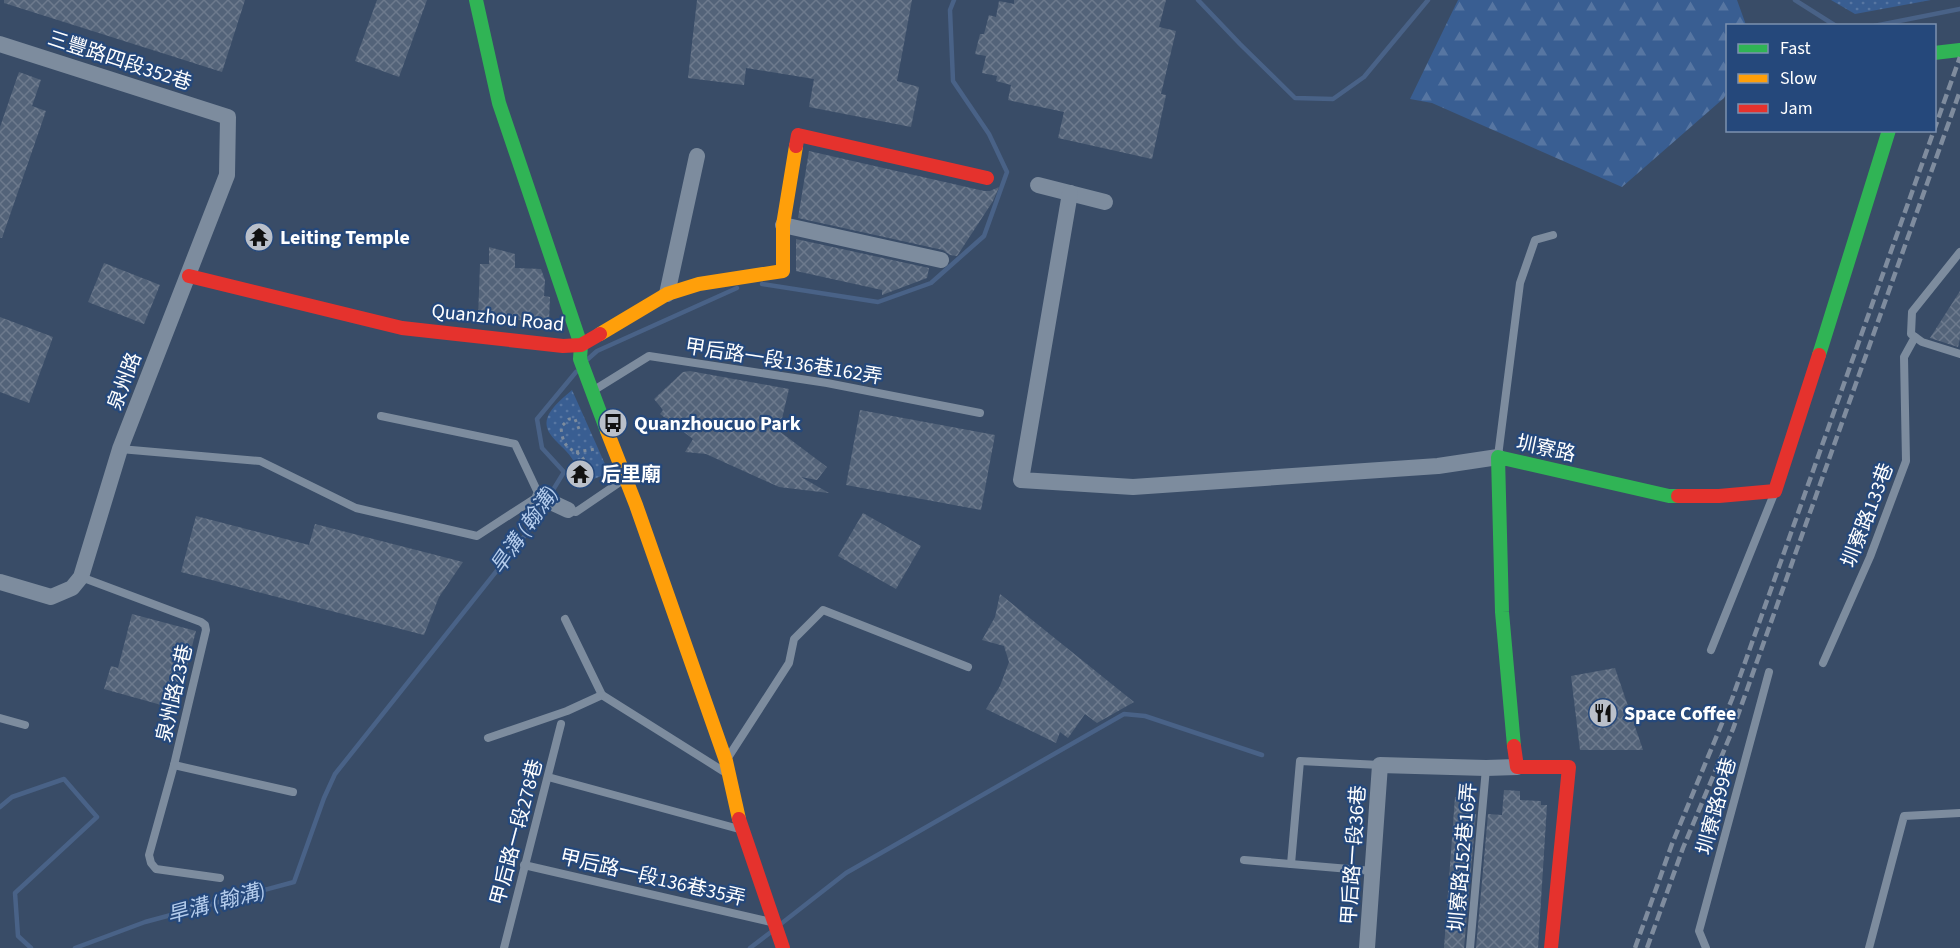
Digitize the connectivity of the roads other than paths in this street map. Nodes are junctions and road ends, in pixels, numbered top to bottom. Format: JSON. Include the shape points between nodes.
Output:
{"nodes":[{"id":1,"x":476,"y":0,"type":"edge"},
{"id":2,"x":0,"y":44,"type":"edge"},
{"id":3,"x":1960,"y":50,"type":"edge"},
{"id":4,"x":1936,"y":53,"type":"edge"},
{"id":5,"x":228,"y":117,"type":"joint"},
{"id":6,"x":1888,"y":132,"type":"edge"},
{"id":7,"x":696,"y":156,"type":"dead end"},
{"id":8,"x":987,"y":178,"type":"dead end"},
{"id":9,"x":1038,"y":185,"type":"dead end"},
{"id":10,"x":1070,"y":193,"type":"junction"},
{"id":11,"x":1105,"y":202,"type":"dead end"},
{"id":12,"x":783,"y":225,"type":"junction"},
{"id":13,"x":1553,"y":235,"type":"dead end"},
{"id":14,"x":1960,"y":252,"type":"edge"},
{"id":15,"x":940,"y":260,"type":"dead end"},
{"id":16,"x":189,"y":276,"type":"junction"},
{"id":17,"x":666,"y":294,"type":"junction"},
{"id":18,"x":1915,"y":337,"type":"junction"},
{"id":19,"x":580,"y":352,"type":"junction"},
{"id":20,"x":1960,"y":354,"type":"edge"},
{"id":21,"x":591,"y":392,"type":"junction"},
{"id":22,"x":980,"y":413,"type":"dead end"},
{"id":23,"x":381,"y":416,"type":"dead end"},
{"id":24,"x":120,"y":449,"type":"junction"},
{"id":25,"x":1497,"y":457,"type":"junction"},
{"id":26,"x":626,"y":479,"type":"junction"},
{"id":27,"x":1775,"y":491,"type":"junction"},
{"id":28,"x":540,"y":497,"type":"junction"},
{"id":29,"x":567,"y":510,"type":"joint"},
{"id":30,"x":81,"y":577,"type":"junction"},
{"id":31,"x":0,"y":582,"type":"edge"},
{"id":32,"x":565,"y":619,"type":"dead end"},
{"id":33,"x":1711,"y":650,"type":"dead end"},
{"id":34,"x":1823,"y":663,"type":"dead end"},
{"id":35,"x":968,"y":667,"type":"dead end"},
{"id":36,"x":1768,"y":672,"type":"dead end"},
{"id":37,"x":602,"y":695,"type":"junction"},
{"id":38,"x":0,"y":718,"type":"edge"},
{"id":39,"x":561,"y":724,"type":"dead end"},
{"id":40,"x":25,"y":725,"type":"dead end"},
{"id":41,"x":488,"y":738,"type":"dead end"},
{"id":42,"x":174,"y":765,"type":"junction"},
{"id":43,"x":1380,"y":765,"type":"junction"},
{"id":44,"x":1517,"y":767,"type":"junction"},
{"id":45,"x":727,"y":768,"type":"junction"},
{"id":46,"x":1486,"y":768,"type":"junction"},
{"id":47,"x":548,"y":777,"type":"junction"},
{"id":48,"x":293,"y":792,"type":"dead end"},
{"id":49,"x":1960,"y":813,"type":"edge"},
{"id":50,"x":742,"y":830,"type":"junction"},
{"id":51,"x":1244,"y":860,"type":"dead end"},
{"id":52,"x":524,"y":864,"type":"junction"},
{"id":53,"x":1291,"y":864,"type":"junction"},
{"id":54,"x":1373,"y":871,"type":"junction"},
{"id":55,"x":220,"y":878,"type":"dead end"},
{"id":56,"x":778,"y":932,"type":"edge"},
{"id":57,"x":504,"y":948,"type":"edge"},
{"id":58,"x":1367,"y":948,"type":"edge"},
{"id":59,"x":1470,"y":948,"type":"edge"},
{"id":60,"x":1551,"y":948,"type":"edge"},
{"id":61,"x":1706,"y":948,"type":"edge"},
{"id":62,"x":1869,"y":948,"type":"edge"}],
"edges":[{"from":1,"to":19,"type":"street","via":[[499,103]]},
{"from":2,"to":5,"type":"street","name":"三豐路四段352巷"},
{"from":3,"to":4,"type":"street"},
{"from":5,"to":16,"type":"street","name":"泉州路","via":[[227,174]]},
{"from":6,"to":27,"type":"street"},
{"from":7,"to":17,"type":"street"},
{"from":8,"to":12,"type":"street","name":"Quanzhou Road","via":[[798,135]]},
{"from":9,"to":10,"type":"street"},
{"from":10,"to":11,"type":"street"},
{"from":10,"to":25,"type":"street","via":[[1021,480],[1133,487],[1437,466]]},
{"from":12,"to":15,"type":"street"},
{"from":12,"to":17,"type":"street","name":"Quanzhou Road","via":[[783,271],[699,284]]},
{"from":13,"to":25,"type":"lane","via":[[1535,240],[1520,283]]},
{"from":14,"to":18,"type":"lane","via":[[1912,312],[1911,334]]},
{"from":16,"to":19,"type":"street","name":"Quanzhou Road","via":[[402,328],[562,346]]},
{"from":16,"to":24,"type":"street","name":"泉州路"},
{"from":17,"to":19,"type":"street","name":"Quanzhou Road"},
{"from":18,"to":20,"type":"lane"},
{"from":18,"to":34,"type":"lane","name":"圳寮路133巷","via":[[1904,357],[1906,461],[1870,557]]},
{"from":19,"to":21,"type":"street"},
{"from":21,"to":22,"type":"lane","name":"甲后路一段136巷162弄","via":[[649,356],[827,383]]},
{"from":21,"to":26,"type":"street"},
{"from":23,"to":28,"type":"lane","via":[[514,444]]},
{"from":24,"to":28,"type":"lane","via":[[260,461],[356,508],[477,536]]},
{"from":24,"to":30,"type":"street","name":"泉州路"},
{"from":25,"to":27,"type":"street","name":"圳寮路","via":[[1669,496]]},
{"from":25,"to":44,"type":"street","name":"圳寮路","via":[[1508,705]]},
{"from":26,"to":29,"type":"lane","via":[[576,512]]},
{"from":26,"to":45,"type":"street"},
{"from":27,"to":33,"type":"lane"},
{"from":28,"to":29,"type":"street"},
{"from":30,"to":31,"type":"street","via":[[72,588],[51,597]]},
{"from":30,"to":42,"type":"lane","name":"泉州路23巷","via":[[205,625]]},
{"from":32,"to":37,"type":"lane"},
{"from":35,"to":45,"type":"lane","via":[[824,610],[794,639],[789,663]]},
{"from":36,"to":61,"type":"lane","name":"圳寮路99巷","via":[[1699,932]]},
{"from":37,"to":41,"type":"lane"},
{"from":37,"to":45,"type":"lane"},
{"from":38,"to":40,"type":"lane"},
{"from":39,"to":47,"type":"lane","name":"甲后路一段278巷"},
{"from":42,"to":48,"type":"lane"},
{"from":42,"to":55,"type":"lane","name":"泉州路23巷","via":[[149,855],[151,863],[156,869]]},
{"from":43,"to":46,"type":"street"},
{"from":43,"to":53,"type":"lane","via":[[1300,761]]},
{"from":43,"to":54,"type":"street","name":"甲后路一段36巷"},
{"from":44,"to":46,"type":"street"},
{"from":44,"to":60,"type":"street","via":[[1569,767]]},
{"from":45,"to":50,"type":"street"},
{"from":46,"to":59,"type":"lane","name":"圳寮路152巷16弄"},
{"from":47,"to":50,"type":"lane"},
{"from":47,"to":52,"type":"lane","name":"甲后路一段278巷"},
{"from":49,"to":62,"type":"lane","via":[[1904,816]]},
{"from":50,"to":56,"type":"street"},
{"from":51,"to":53,"type":"lane"},
{"from":52,"to":56,"type":"lane","name":"甲后路一段136巷35弄"},
{"from":52,"to":57,"type":"lane","name":"甲后路一段278巷"},
{"from":53,"to":54,"type":"lane"},
{"from":54,"to":58,"type":"street","name":"甲后路一段36巷"}]}
